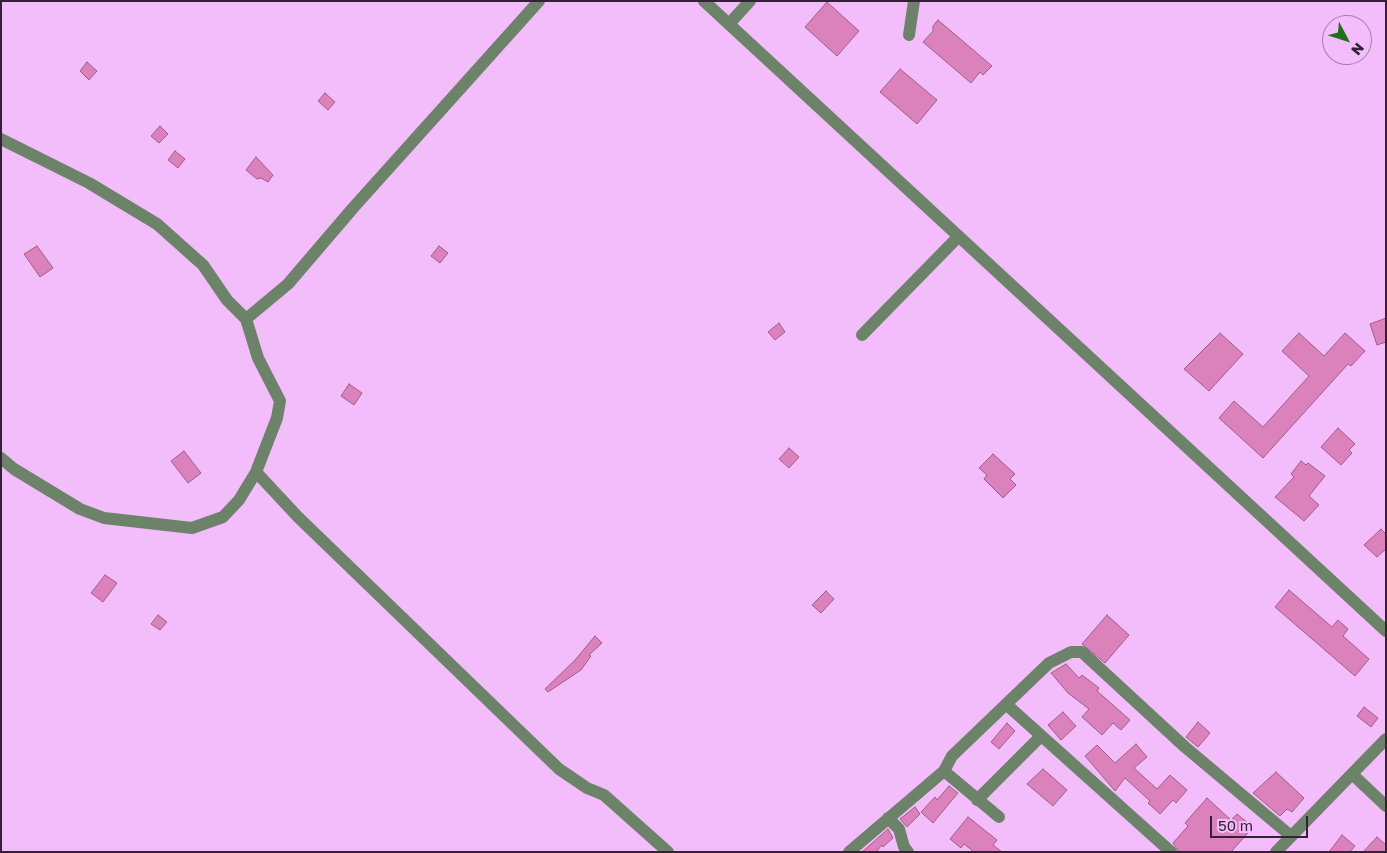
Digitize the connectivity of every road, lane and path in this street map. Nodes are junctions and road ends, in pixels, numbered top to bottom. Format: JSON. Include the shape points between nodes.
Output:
{"nodes":[{"id":1,"x":539,"y":1,"type":"edge"},
{"id":2,"x":704,"y":1,"type":"edge"},
{"id":3,"x":750,"y":1,"type":"edge"},
{"id":4,"x":914,"y":1,"type":"edge"},
{"id":5,"x":728,"y":24,"type":"junction"},
{"id":6,"x":909,"y":35,"type":"dead end"},
{"id":7,"x":1,"y":139,"type":"edge"},
{"id":8,"x":958,"y":236,"type":"junction"},
{"id":9,"x":246,"y":319,"type":"junction"},
{"id":10,"x":862,"y":335,"type":"dead end"},
{"id":11,"x":1,"y":458,"type":"edge"},
{"id":12,"x":256,"y":472,"type":"junction"},
{"id":13,"x":1386,"y":631,"type":"edge"},
{"id":14,"x":1007,"y":705,"type":"junction"},
{"id":15,"x":1042,"y":736,"type":"junction"},
{"id":16,"x":1386,"y":739,"type":"edge"},
{"id":17,"x":944,"y":771,"type":"junction"},
{"id":18,"x":1352,"y":774,"type":"junction"},
{"id":19,"x":978,"y":800,"type":"junction"},
{"id":20,"x":1386,"y":806,"type":"edge"},
{"id":21,"x":1000,"y":816,"type":"dead end"},
{"id":22,"x":888,"y":818,"type":"junction"},
{"id":23,"x":1291,"y":836,"type":"junction"},
{"id":24,"x":668,"y":852,"type":"edge"},
{"id":25,"x":849,"y":852,"type":"edge"},
{"id":26,"x":908,"y":852,"type":"edge"},
{"id":27,"x":1171,"y":852,"type":"edge"},
{"id":28,"x":1276,"y":852,"type":"edge"}],
"edges":[{"from":1,"to":9,"type":"street","via":[[288,284]]},
{"from":2,"to":5,"type":"street"},
{"from":3,"to":5,"type":"street"},
{"from":4,"to":6,"type":"street"},
{"from":5,"to":8,"type":"street"},
{"from":7,"to":9,"type":"street","via":[[89,183],[156,224],[203,265],[227,300]]},
{"from":8,"to":10,"type":"street"},
{"from":8,"to":13,"type":"street"},
{"from":9,"to":12,"type":"street","via":[[258,358],[280,401],[277,418]]},
{"from":11,"to":12,"type":"street","via":[[80,509],[104,518],[192,528],[222,517],[240,500]]},
{"from":12,"to":24,"type":"street","via":[[298,517],[559,769],[604,795]]},
{"from":14,"to":15,"type":"street"},
{"from":14,"to":17,"type":"street","via":[[952,756]]},
{"from":14,"to":23,"type":"street","via":[[1049,663],[1071,652],[1082,652],[1184,747]]},
{"from":15,"to":19,"type":"street"},
{"from":15,"to":27,"type":"street"},
{"from":16,"to":18,"type":"street"},
{"from":17,"to":19,"type":"street"},
{"from":17,"to":22,"type":"street"},
{"from":18,"to":20,"type":"street"},
{"from":18,"to":23,"type":"street"},
{"from":19,"to":21,"type":"street"},
{"from":22,"to":25,"type":"street"},
{"from":22,"to":26,"type":"street","via":[[899,829]]},
{"from":23,"to":28,"type":"street"}]}
